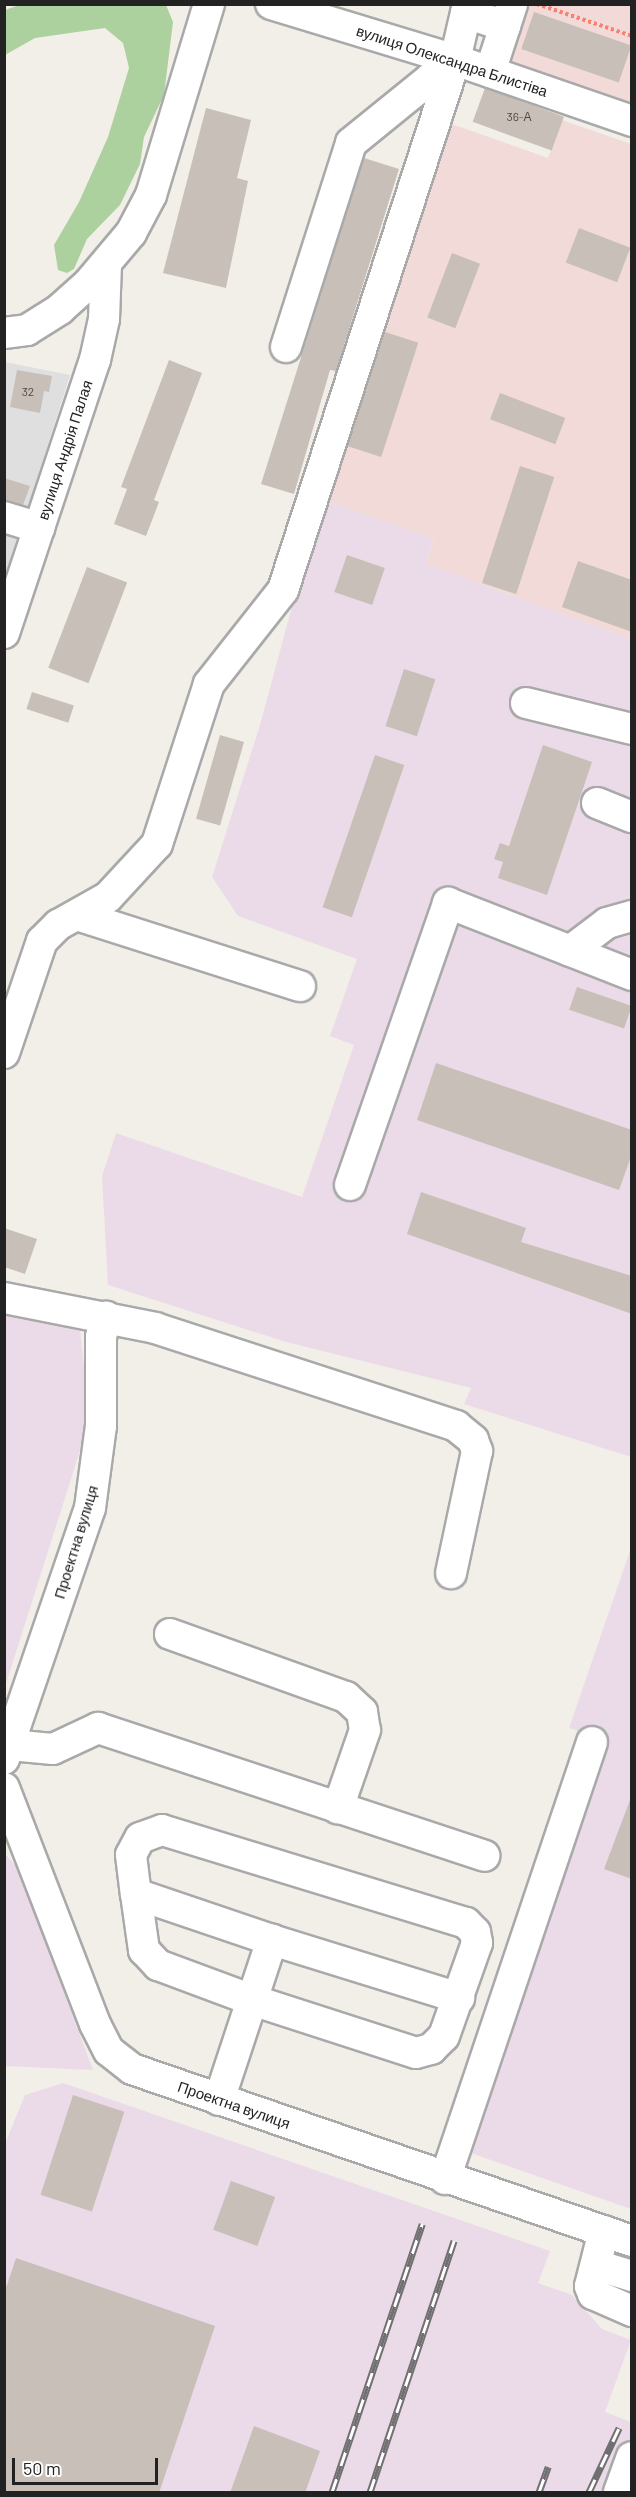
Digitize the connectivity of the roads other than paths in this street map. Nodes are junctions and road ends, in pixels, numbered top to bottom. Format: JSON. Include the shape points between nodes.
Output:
{"nodes":[{"id":1,"x":208,"y":4,"type":"edge"},
{"id":2,"x":271,"y":4,"type":"edge"},
{"id":3,"x":467,"y":9,"type":"edge"},
{"id":4,"x":508,"y":15,"type":"edge"},
{"id":5,"x":451,"y":72,"type":"junction"},
{"id":6,"x":490,"y":72,"type":"junction"},
{"id":7,"x":632,"y":121,"type":"edge"},
{"id":8,"x":106,"y":264,"type":"junction"},
{"id":9,"x":4,"y":333,"type":"edge"},
{"id":10,"x":286,"y":347,"type":"dead end"},
{"id":11,"x":4,"y":517,"type":"edge"},
{"id":12,"x":39,"y":528,"type":"junction"},
{"id":13,"x":4,"y":633,"type":"edge"},
{"id":14,"x":526,"y":703,"type":"dead end"},
{"id":15,"x":632,"y":729,"type":"edge"},
{"id":16,"x":597,"y":803,"type":"dead end"},
{"id":17,"x":632,"y":817,"type":"edge"},
{"id":18,"x":631,"y":914,"type":"edge"},
{"id":19,"x":80,"y":916,"type":"junction"},
{"id":20,"x":570,"y":951,"type":"junction"},
{"id":21,"x":632,"y":975,"type":"edge"},
{"id":22,"x":300,"y":987,"type":"dead end"},
{"id":23,"x":4,"y":1053,"type":"edge"},
{"id":24,"x":350,"y":1185,"type":"dead end"},
{"id":25,"x":4,"y":1298,"type":"edge"},
{"id":26,"x":106,"y":1317,"type":"junction"},
{"id":27,"x":451,"y":1573,"type":"dead end"},
{"id":28,"x":170,"y":1634,"type":"dead end"},
{"id":29,"x":592,"y":1742,"type":"dead end"},
{"id":30,"x":7,"y":1752,"type":"edge"},
{"id":31,"x":4,"y":1788,"type":"edge"},
{"id":32,"x":338,"y":1808,"type":"junction"},
{"id":33,"x":484,"y":1857,"type":"dead end"},
{"id":34,"x":136,"y":1894,"type":"junction"},
{"id":35,"x":272,"y":1940,"type":"junction"},
{"id":36,"x":459,"y":1998,"type":"junction"},
{"id":37,"x":252,"y":2000,"type":"junction"},
{"id":38,"x":219,"y":2100,"type":"junction"},
{"id":39,"x":445,"y":2179,"type":"junction"},
{"id":40,"x":618,"y":2236,"type":"edge"},
{"id":41,"x":596,"y":2265,"type":"junction"},
{"id":42,"x":632,"y":2276,"type":"edge"},
{"id":43,"x":632,"y":2311,"type":"edge"},
{"id":44,"x":632,"y":2457,"type":"edge"},
{"id":45,"x":619,"y":2493,"type":"edge"}],
"edges":[{"from":1,"to":8,"type":"street","via":[[151,195],[131,233]]},
{"from":2,"to":5,"type":"street","name":"вулиця Олександра Блистіва"},
{"from":3,"to":4,"type":"street"},
{"from":3,"to":5,"type":"street"},
{"from":4,"to":6,"type":"street"},
{"from":5,"to":6,"type":"street","name":"вулиця Олександра Блистіва"},
{"from":5,"to":10,"type":"street","via":[[430,78],[351,143]]},
{"from":5,"to":19,"type":"street","via":[[283,590],[209,684],[157,844],[108,897]]},
{"from":6,"to":7,"type":"street","name":"вулиця Олександра Блистіва"},
{"from":8,"to":9,"type":"street","via":[[42,323]]},
{"from":8,"to":12,"type":"street","name":"вулиця Андрія Палая","via":[[104,319],[95,360]]},
{"from":11,"to":12,"type":"street"},
{"from":12,"to":13,"type":"street","name":"вулиця Андрія Палая"},
{"from":14,"to":15,"type":"street"},
{"from":16,"to":17,"type":"street"},
{"from":18,"to":20,"type":"street","via":[[607,923]]},
{"from":19,"to":22,"type":"street"},
{"from":19,"to":23,"type":"street","via":[[58,925],[42,941]]},
{"from":20,"to":21,"type":"street"},
{"from":20,"to":24,"type":"street","via":[[448,903]]},
{"from":25,"to":26,"type":"street"},
{"from":26,"to":27,"type":"street","via":[[154,1328],[456,1426],[473,1440],[477,1451]]},
{"from":26,"to":30,"type":"street","name":"Проектна вулиця","via":[[101,1337],[101,1426],[90,1508]]},
{"from":28,"to":32,"type":"street","via":[[346,1697],[362,1712],[365,1730]]},
{"from":29,"to":39,"type":"street"},
{"from":30,"to":32,"type":"street","via":[[53,1749],[98,1728]]},
{"from":31,"to":38,"type":"street","name":"Проектна вулиця","via":[[109,2051],[132,2069]]},
{"from":32,"to":33,"type":"street"},
{"from":34,"to":35,"type":"street"},
{"from":34,"to":36,"type":"street","via":[[131,1855],[140,1838],[162,1830],[466,1923],[475,1932],[477,1943]]},
{"from":34,"to":37,"type":"street","via":[[149,1959]]},
{"from":35,"to":36,"type":"street"},
{"from":35,"to":37,"type":"street"},
{"from":36,"to":37,"type":"street","via":[[444,2036],[431,2049],[416,2053]]},
{"from":37,"to":38,"type":"street"},
{"from":38,"to":39,"type":"street","name":"Проектна вулиця"},
{"from":39,"to":40,"type":"street","name":"Проектна вулиця"},
{"from":40,"to":41,"type":"street"},
{"from":41,"to":42,"type":"street"},
{"from":41,"to":43,"type":"street","via":[[590,2286],[592,2294]]},
{"from":44,"to":45,"type":"street"}]}
